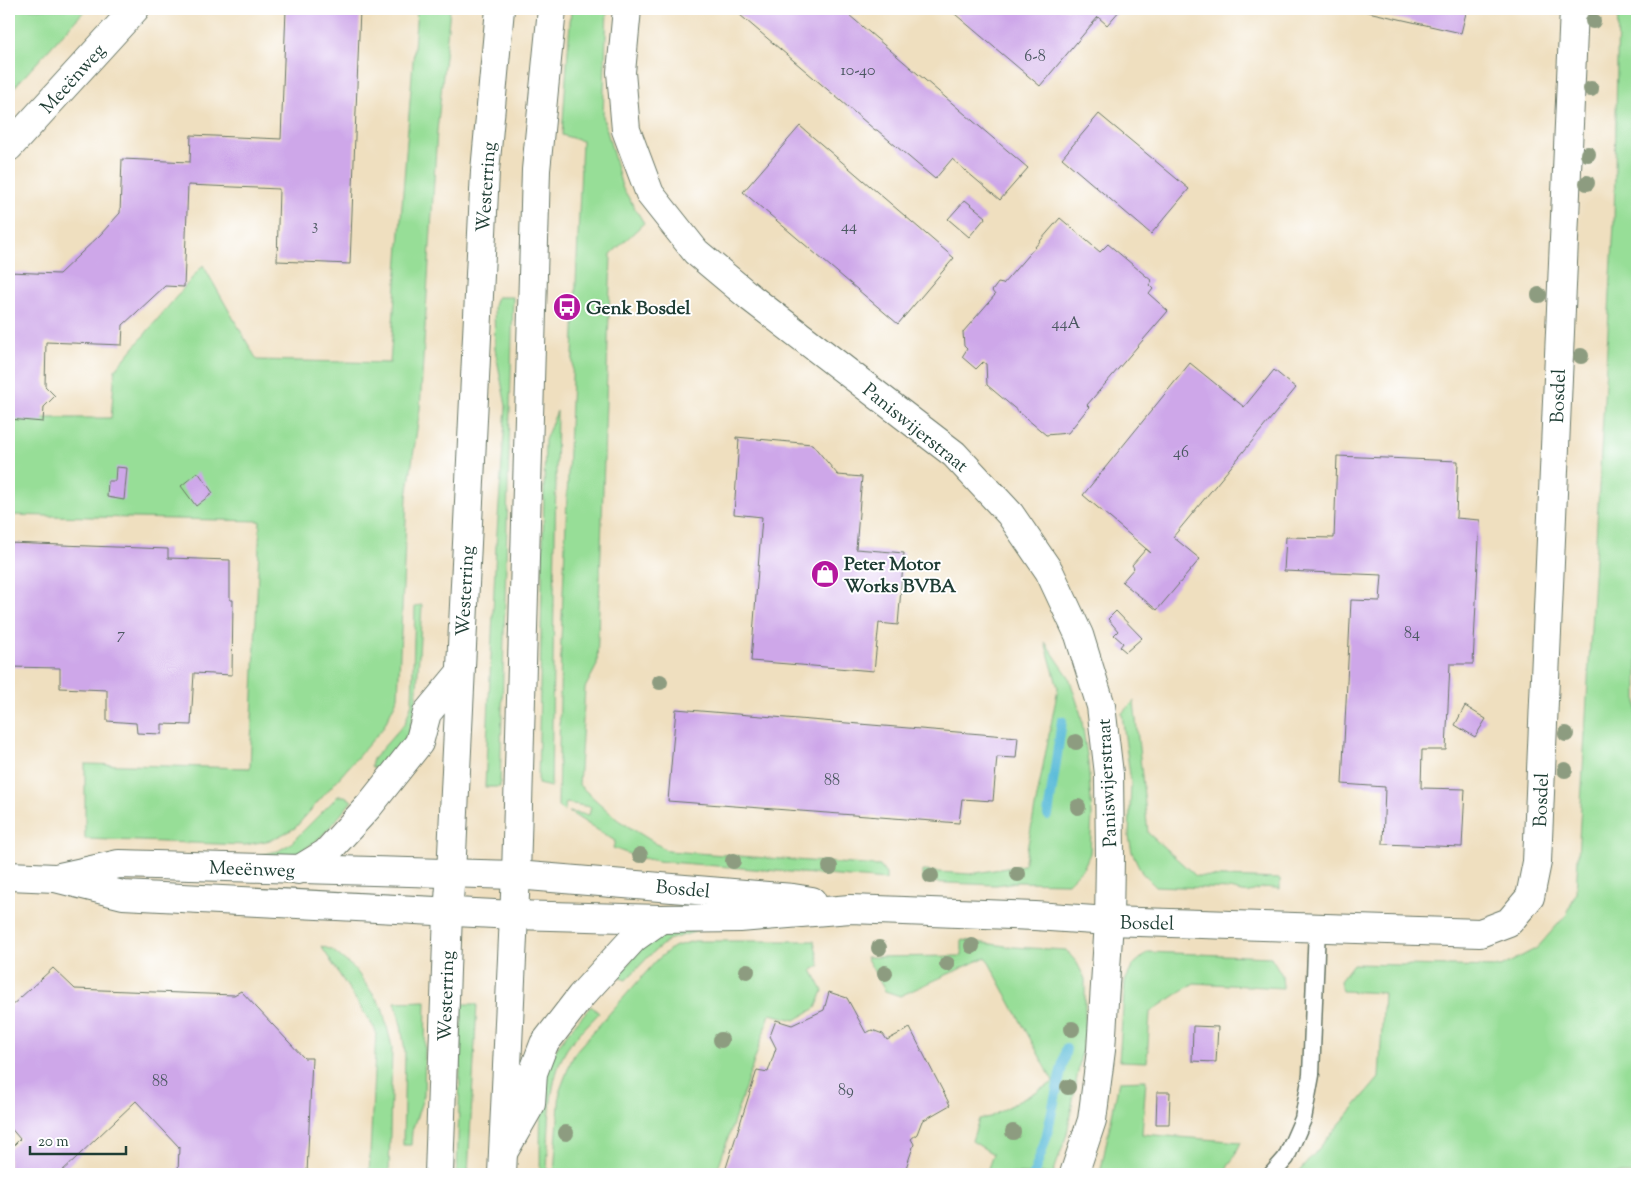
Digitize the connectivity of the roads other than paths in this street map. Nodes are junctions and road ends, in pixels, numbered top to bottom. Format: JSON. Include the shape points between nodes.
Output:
{"nodes":[{"id":1,"x":135,"y":9,"type":"edge"},
{"id":2,"x":500,"y":9,"type":"edge"},
{"id":3,"x":552,"y":9,"type":"edge"},
{"id":4,"x":627,"y":9,"type":"edge"},
{"id":5,"x":1574,"y":9,"type":"edge"},
{"id":6,"x":9,"y":147,"type":"edge"},
{"id":7,"x":460,"y":673,"type":"junction"},
{"id":8,"x":298,"y":870,"type":"junction"},
{"id":9,"x":451,"y":874,"type":"junction"},
{"id":10,"x":516,"y":875,"type":"junction"},
{"id":11,"x":9,"y":876,"type":"edge"},
{"id":12,"x":55,"y":878,"type":"junction"},
{"id":13,"x":850,"y":909,"type":"junction"},
{"id":14,"x":448,"y":912,"type":"junction"},
{"id":15,"x":514,"y":915,"type":"junction"},
{"id":16,"x":661,"y":919,"type":"junction"},
{"id":17,"x":1109,"y":921,"type":"junction"},
{"id":18,"x":1318,"y":928,"type":"junction"},
{"id":19,"x":503,"y":1163,"type":"edge"},
{"id":20,"x":439,"y":1174,"type":"edge"},
{"id":21,"x":1074,"y":1174,"type":"edge"},
{"id":22,"x":1272,"y":1174,"type":"edge"}],
"edges":[{"from":1,"to":6,"type":"main road","name":"Meeënweg"},
{"from":2,"to":7,"type":"main road","name":"Westerring","via":[[485,171]]},
{"from":3,"to":10,"type":"main road","via":[[536,170]]},
{"from":4,"to":17,"type":"main road","name":"Paniswijerstraat","via":[[621,72],[626,130],[650,194],[696,252],[954,454],[1007,510],[1049,571],[1079,635],[1101,706],[1109,774]]},
{"from":5,"to":18,"type":"main road","name":"Bosdel","via":[[1537,862],[1530,896],[1509,922],[1480,933]]},
{"from":7,"to":8,"type":"main road","via":[[427,713],[419,743],[369,806],[326,853]]},
{"from":7,"to":9,"type":"main road","name":"Westerring"},
{"from":8,"to":9,"type":"main road","name":"Meeënweg"},
{"from":8,"to":12,"type":"main road","name":"Meeënweg","via":[[119,864]]},
{"from":9,"to":10,"type":"main road","name":"Meeënweg"},
{"from":9,"to":14,"type":"main road","name":"Westerring"},
{"from":10,"to":13,"type":"main road","name":"Bosdel","via":[[793,898]]},
{"from":10,"to":15,"type":"main road"},
{"from":11,"to":12,"type":"main road","name":"Meeënweg"},
{"from":12,"to":14,"type":"main road","name":"Meeënweg","via":[[123,895]]},
{"from":13,"to":16,"type":"main road","name":"Bosdel","via":[[740,918]]},
{"from":13,"to":17,"type":"main road","name":"Bosdel"},
{"from":14,"to":15,"type":"main road","name":"Meeënweg"},
{"from":14,"to":20,"type":"main road","name":"Westerring"},
{"from":15,"to":16,"type":"main road","name":"Bosdel"},
{"from":15,"to":19,"type":"main road"},
{"from":16,"to":19,"type":"main road","via":[[627,945],[544,1044],[533,1073],[531,1104]]},
{"from":17,"to":18,"type":"main road","name":"Bosdel"},
{"from":17,"to":21,"type":"main road","name":"Paniswijerstraat","via":[[1101,1050],[1092,1120]]},
{"from":18,"to":22,"type":"lane","via":[[1311,1076],[1303,1119],[1286,1158]]}]}
